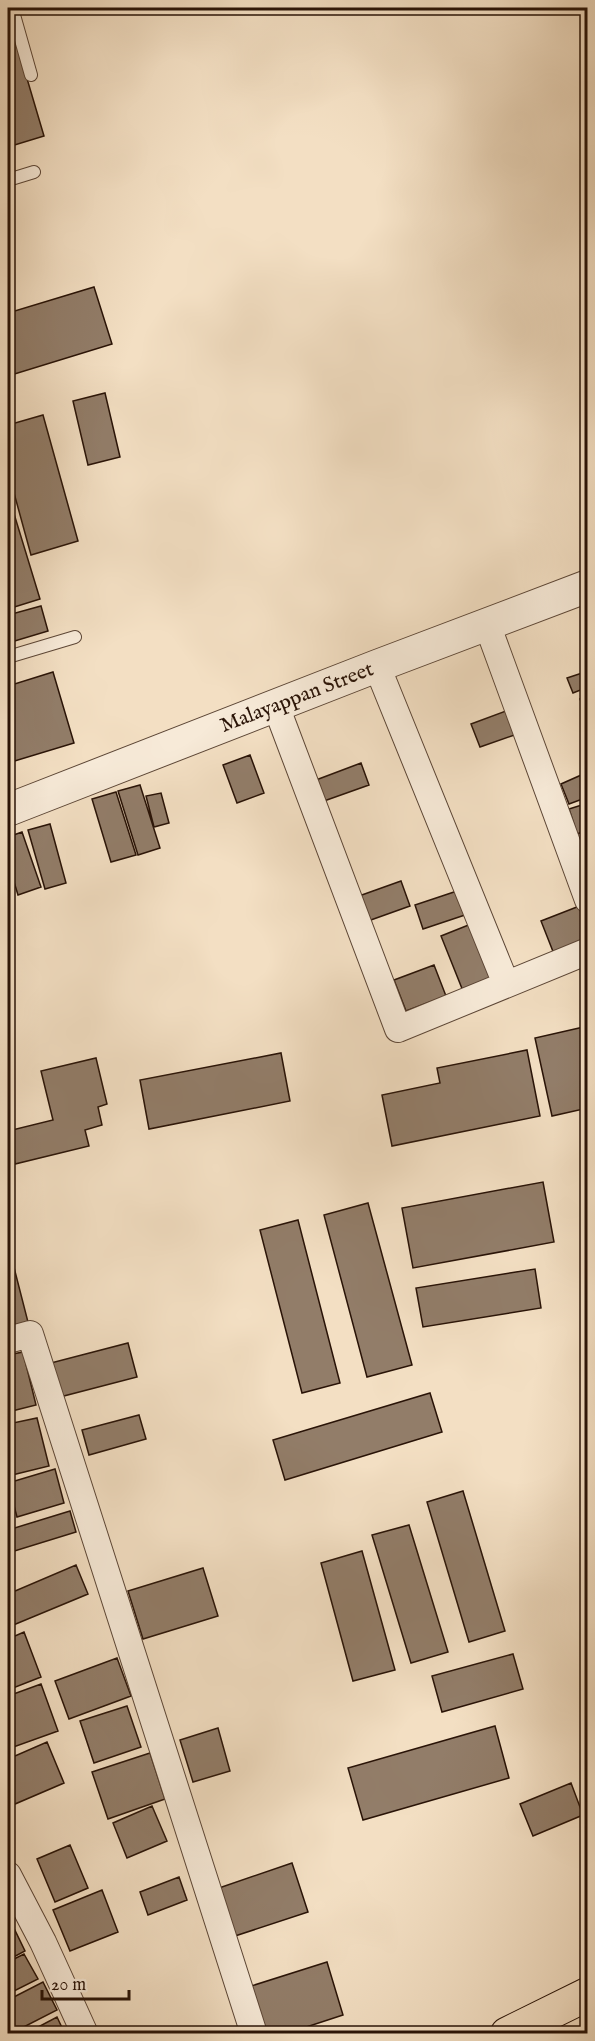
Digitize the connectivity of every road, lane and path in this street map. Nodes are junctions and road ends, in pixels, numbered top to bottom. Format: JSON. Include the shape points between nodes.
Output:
{"nodes":[{"id":1,"x":12,"y":8,"type":"edge"},
{"id":2,"x":12,"y":23,"type":"edge"},
{"id":3,"x":32,"y":75,"type":"dead end"},
{"id":4,"x":34,"y":172,"type":"dead end"},
{"id":5,"x":8,"y":180,"type":"edge"},
{"id":6,"x":587,"y":587,"type":"edge"},
{"id":7,"x":488,"y":624,"type":"junction"},
{"id":8,"x":75,"y":637,"type":"dead end"},
{"id":9,"x":8,"y":657,"type":"edge"},
{"id":10,"x":377,"y":666,"type":"junction"},
{"id":11,"x":276,"y":706,"type":"junction"},
{"id":12,"x":8,"y":810,"type":"edge"},
{"id":13,"x":588,"y":900,"type":"edge"},
{"id":14,"x":588,"y":951,"type":"edge"},
{"id":15,"x":506,"y":984,"type":"junction"},
{"id":16,"x":8,"y":1340,"type":"edge"},
{"id":17,"x":8,"y":1875,"type":"edge"},
{"id":18,"x":588,"y":1994,"type":"edge"},
{"id":19,"x":85,"y":2034,"type":"edge"},
{"id":20,"x":254,"y":2034,"type":"edge"},
{"id":21,"x":507,"y":2034,"type":"edge"}],
"edges":[{"from":1,"to":2,"type":"lane"},
{"from":2,"to":3,"type":"lane"},
{"from":4,"to":5,"type":"lane"},
{"from":6,"to":7,"type":"street","name":"Malayappan Street"},
{"from":7,"to":10,"type":"street","name":"Malayappan Street"},
{"from":7,"to":13,"type":"street"},
{"from":8,"to":9,"type":"lane"},
{"from":10,"to":11,"type":"street","name":"Malayappan Street"},
{"from":10,"to":15,"type":"street"},
{"from":11,"to":12,"type":"street","name":"Malayappan Street"},
{"from":11,"to":15,"type":"street","via":[[398,1029]]},
{"from":14,"to":15,"type":"street"},
{"from":16,"to":20,"type":"street","via":[[30,1334]]},
{"from":17,"to":19,"type":"street"},
{"from":18,"to":21,"type":"main road"}]}
